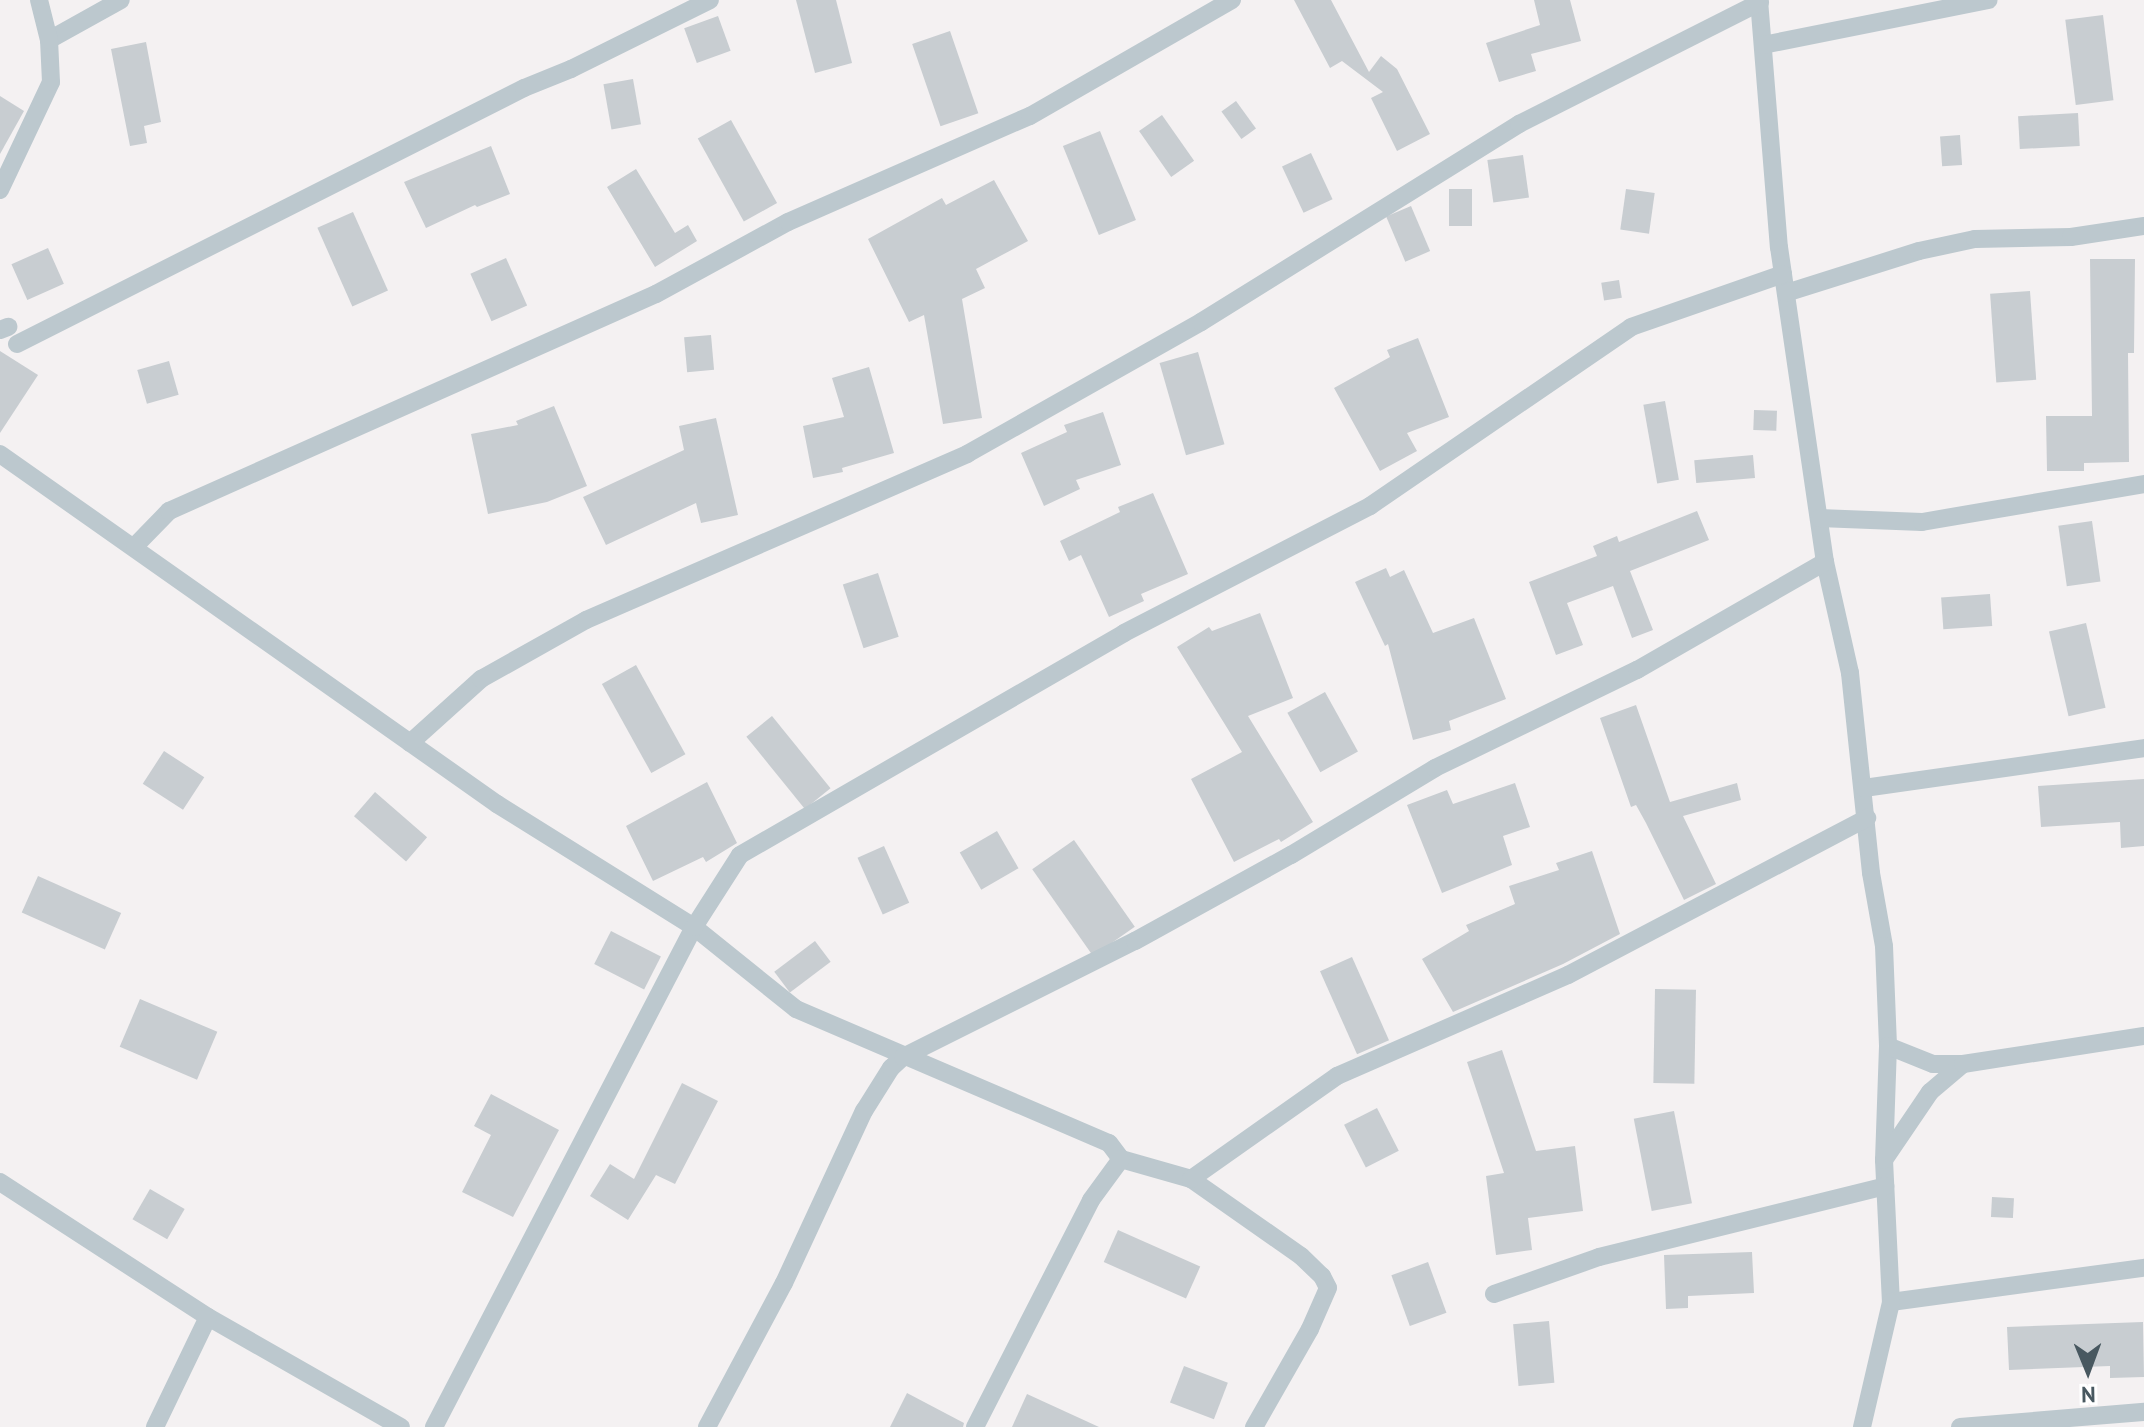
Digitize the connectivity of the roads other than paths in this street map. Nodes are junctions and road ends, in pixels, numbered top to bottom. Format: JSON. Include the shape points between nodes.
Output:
{"nodes":[{"id":1,"x":39,"y":0,"type":"edge"},
{"id":2,"x":121,"y":0,"type":"edge"},
{"id":3,"x":710,"y":0,"type":"edge"},
{"id":4,"x":1232,"y":0,"type":"edge"},
{"id":5,"x":1989,"y":0,"type":"edge"},
{"id":6,"x":1760,"y":1,"type":"edge"},
{"id":7,"x":49,"y":40,"type":"junction"},
{"id":8,"x":1763,"y":45,"type":"junction"},
{"id":9,"x":0,"y":190,"type":"edge"},
{"id":10,"x":2144,"y":226,"type":"edge"},
{"id":11,"x":1783,"y":274,"type":"junction"},
{"id":12,"x":1786,"y":293,"type":"junction"},
{"id":13,"x":17,"y":344,"type":"dead end"},
{"id":14,"x":0,"y":454,"type":"edge"},
{"id":15,"x":2144,"y":484,"type":"edge"},
{"id":16,"x":1819,"y":518,"type":"junction"},
{"id":17,"x":135,"y":546,"type":"junction"},
{"id":18,"x":1825,"y":562,"type":"junction"},
{"id":19,"x":410,"y":743,"type":"junction"},
{"id":20,"x":2144,"y":748,"type":"edge"},
{"id":21,"x":1864,"y":788,"type":"junction"},
{"id":22,"x":1867,"y":818,"type":"junction"},
{"id":23,"x":694,"y":927,"type":"junction"},
{"id":24,"x":2144,"y":1036,"type":"edge"},
{"id":25,"x":1888,"y":1046,"type":"junction"},
{"id":26,"x":903,"y":1057,"type":"junction"},
{"id":27,"x":1963,"y":1064,"type":"junction"},
{"id":28,"x":1121,"y":1159,"type":"junction"},
{"id":29,"x":1884,"y":1160,"type":"junction"},
{"id":30,"x":1191,"y":1179,"type":"junction"},
{"id":31,"x":1885,"y":1186,"type":"junction"},
{"id":32,"x":3,"y":1190,"type":"edge"},
{"id":33,"x":2144,"y":1268,"type":"edge"},
{"id":34,"x":1494,"y":1294,"type":"dead end"},
{"id":35,"x":1891,"y":1302,"type":"junction"},
{"id":36,"x":208,"y":1317,"type":"junction"},
{"id":37,"x":2144,"y":1412,"type":"edge"},
{"id":38,"x":155,"y":1427,"type":"edge"},
{"id":39,"x":401,"y":1427,"type":"edge"},
{"id":40,"x":434,"y":1427,"type":"edge"},
{"id":41,"x":707,"y":1427,"type":"edge"},
{"id":42,"x":975,"y":1427,"type":"edge"},
{"id":43,"x":1254,"y":1427,"type":"edge"},
{"id":44,"x":1862,"y":1427,"type":"edge"},
{"id":45,"x":1960,"y":1427,"type":"edge"}],
"edges":[{"from":1,"to":7,"type":"street"},
{"from":2,"to":7,"type":"street"},
{"from":3,"to":13,"type":"street"},
{"from":4,"to":17,"type":"street","via":[[1030,116],[788,222],[656,294],[169,511]]},
{"from":5,"to":8,"type":"street"},
{"from":6,"to":8,"type":"street"},
{"from":6,"to":19,"type":"street","via":[[1519,124],[1201,322],[967,454],[586,620],[481,679]]},
{"from":7,"to":9,"type":"street","via":[[51,82]]},
{"from":8,"to":11,"type":"street"},
{"from":10,"to":12,"type":"street","via":[[2071,237],[1962,241]]},
{"from":11,"to":12,"type":"street"},
{"from":11,"to":23,"type":"street","via":[[1631,327],[1370,506],[1124,633],[740,855]]},
{"from":12,"to":16,"type":"street"},
{"from":14,"to":17,"type":"street"},
{"from":15,"to":16,"type":"street","via":[[1922,522]]},
{"from":16,"to":18,"type":"street"},
{"from":17,"to":19,"type":"street"},
{"from":18,"to":21,"type":"street","via":[[1850,673]]},
{"from":18,"to":26,"type":"street","via":[[1637,670],[1435,768],[1135,941]]},
{"from":19,"to":23,"type":"street"},
{"from":20,"to":21,"type":"street"},
{"from":21,"to":22,"type":"street"},
{"from":22,"to":25,"type":"street","via":[[1884,946]]},
{"from":22,"to":30,"type":"street","via":[[1568,975],[1337,1076]]},
{"from":23,"to":26,"type":"street","via":[[796,1009]]},
{"from":23,"to":40,"type":"street"},
{"from":24,"to":27,"type":"street"},
{"from":25,"to":27,"type":"street","via":[[1933,1064]]},
{"from":25,"to":29,"type":"street"},
{"from":26,"to":28,"type":"street","via":[[1109,1143]]},
{"from":26,"to":41,"type":"street","via":[[864,1111],[784,1283]]},
{"from":27,"to":29,"type":"street","via":[[1930,1092]]},
{"from":28,"to":30,"type":"street"},
{"from":28,"to":42,"type":"street","via":[[1091,1200]]},
{"from":29,"to":31,"type":"street"},
{"from":30,"to":43,"type":"street","via":[[1301,1256],[1328,1288]]},
{"from":31,"to":34,"type":"street","via":[[1599,1257]]},
{"from":31,"to":35,"type":"street"},
{"from":32,"to":36,"type":"street"},
{"from":33,"to":35,"type":"street"},
{"from":35,"to":44,"type":"street"},
{"from":36,"to":38,"type":"street"},
{"from":36,"to":39,"type":"street"},
{"from":37,"to":45,"type":"street"}]}
